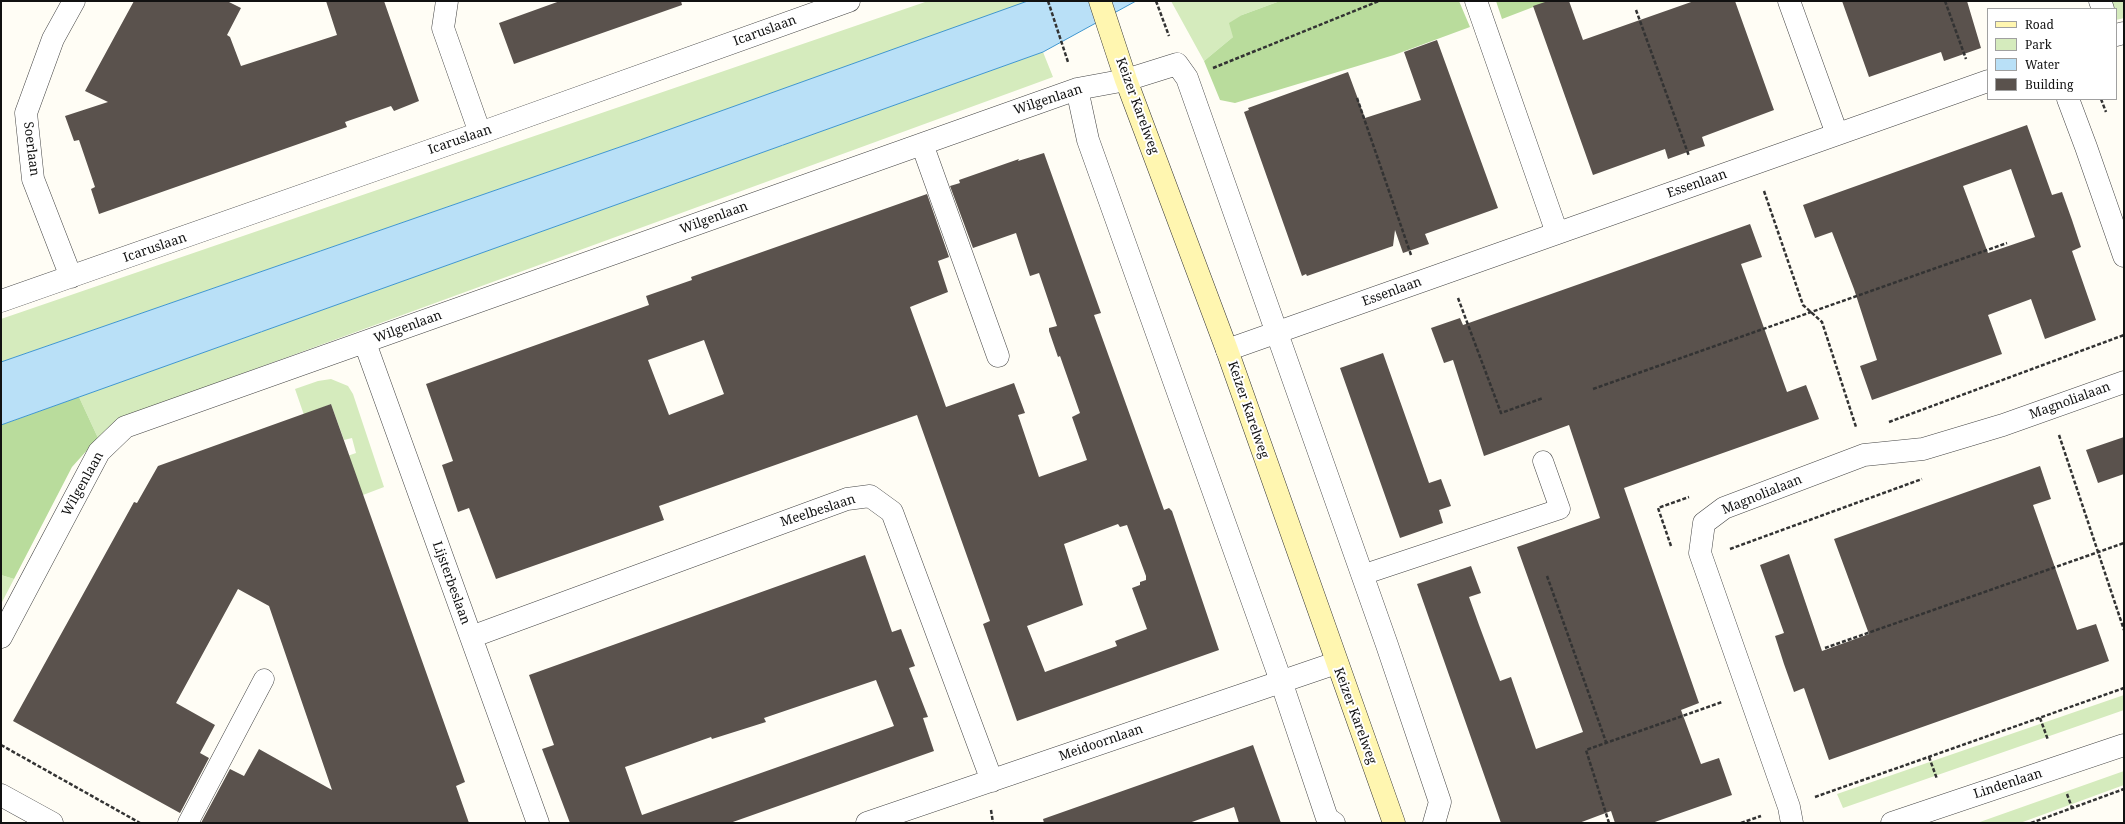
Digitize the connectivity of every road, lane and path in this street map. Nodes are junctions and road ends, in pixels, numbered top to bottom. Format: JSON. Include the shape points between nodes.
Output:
{"nodes":[{"id":1,"x":74,"y":1,"type":"edge"},
{"id":2,"x":447,"y":1,"type":"edge"},
{"id":3,"x":849,"y":1,"type":"edge"},
{"id":4,"x":1048,"y":1,"type":"edge"},
{"id":5,"x":1100,"y":1,"type":"edge"},
{"id":6,"x":1156,"y":1,"type":"edge"},
{"id":7,"x":1379,"y":1,"type":"edge"},
{"id":8,"x":1476,"y":1,"type":"edge"},
{"id":9,"x":1789,"y":1,"type":"edge"},
{"id":10,"x":1945,"y":1,"type":"edge"},
{"id":11,"x":1636,"y":10,"type":"dead end"},
{"id":12,"x":1166,"y":29,"type":"dead end"},
{"id":13,"x":1062,"y":42,"type":"dead end"},
{"id":14,"x":1182,"y":71,"type":"junction"},
{"id":15,"x":1126,"y":80,"type":"junction"},
{"id":16,"x":1982,"y":83,"type":"edge"},
{"id":17,"x":1077,"y":89,"type":"junction"},
{"id":18,"x":1357,"y":98,"type":"dead end"},
{"id":19,"x":2068,"y":100,"type":"edge"},
{"id":20,"x":480,"y":133,"type":"junction"},
{"id":21,"x":1837,"y":134,"type":"junction"},
{"id":22,"x":922,"y":144,"type":"junction"},
{"id":23,"x":1754,"y":163,"type":"junction"},
{"id":24,"x":1699,"y":183,"type":"junction"},
{"id":25,"x":1557,"y":233,"type":"junction"},
{"id":26,"x":2008,"y":243,"type":"dead end"},
{"id":27,"x":2124,"y":256,"type":"edge"},
{"id":28,"x":1448,"y":272,"type":"junction"},
{"id":29,"x":71,"y":277,"type":"junction"},
{"id":30,"x":1420,"y":282,"type":"junction"},
{"id":31,"x":1,"y":301,"type":"edge"},
{"id":32,"x":1811,"y":312,"type":"junction"},
{"id":33,"x":1277,"y":332,"type":"junction"},
{"id":34,"x":2124,"y":335,"type":"edge"},
{"id":35,"x":365,"y":343,"type":"junction"},
{"id":36,"x":1227,"y":350,"type":"junction"},
{"id":37,"x":998,"y":356,"type":"dead end"},
{"id":38,"x":2124,"y":382,"type":"edge"},
{"id":39,"x":1593,"y":388,"type":"dead end"},
{"id":40,"x":1543,"y":398,"type":"dead end"},
{"id":41,"x":2050,"y":409,"type":"junction"},
{"id":42,"x":1887,"y":423,"type":"dead end"},
{"id":43,"x":1864,"y":454,"type":"junction"},
{"id":44,"x":1543,"y":461,"type":"dead end"},
{"id":45,"x":1924,"y":478,"type":"dead end"},
{"id":46,"x":1695,"y":494,"type":"dead end"},
{"id":47,"x":2124,"y":543,"type":"edge"},
{"id":48,"x":2098,"y":552,"type":"junction"},
{"id":49,"x":1674,"y":553,"type":"dead end"},
{"id":50,"x":1702,"y":559,"type":"junction"},
{"id":51,"x":1362,"y":575,"type":"junction"},
{"id":52,"x":1547,"y":576,"type":"dead end"},
{"id":53,"x":2124,"y":630,"type":"edge"},
{"id":54,"x":1,"y":637,"type":"edge"},
{"id":55,"x":471,"y":637,"type":"junction"},
{"id":56,"x":1825,"y":648,"type":"dead end"},
{"id":57,"x":1336,"y":663,"type":"junction"},
{"id":58,"x":264,"y":679,"type":"dead end"},
{"id":59,"x":1281,"y":682,"type":"junction"},
{"id":60,"x":2124,"y":688,"type":"edge"},
{"id":61,"x":1726,"y":708,"type":"dead end"},
{"id":62,"x":1606,"y":742,"type":"junction"},
{"id":63,"x":1,"y":745,"type":"edge"},
{"id":64,"x":2124,"y":745,"type":"edge"},
{"id":65,"x":992,"y":781,"type":"junction"},
{"id":66,"x":2124,"y":790,"type":"edge"},
{"id":67,"x":3,"y":799,"type":"edge"},
{"id":68,"x":1761,"y":808,"type":"dead end"},
{"id":69,"x":1791,"y":815,"type":"edge"},
{"id":70,"x":1392,"y":822,"type":"edge"},
{"id":71,"x":52,"y":823,"type":"edge"},
{"id":72,"x":140,"y":823,"type":"edge"},
{"id":73,"x":188,"y":823,"type":"edge"},
{"id":74,"x":538,"y":823,"type":"edge"},
{"id":75,"x":866,"y":823,"type":"edge"},
{"id":76,"x":1334,"y":823,"type":"edge"},
{"id":77,"x":1434,"y":823,"type":"edge"},
{"id":78,"x":1609,"y":823,"type":"edge"},
{"id":79,"x":1741,"y":823,"type":"edge"},
{"id":80,"x":1892,"y":823,"type":"edge"},
{"id":81,"x":2031,"y":823,"type":"edge"}],
"edges":[{"from":1,"to":29,"type":"street","name":"Soerlaan","via":[[53,39],[26,113],[34,179]]},
{"from":2,"to":20,"type":"street","via":[[443,28]]},
{"from":3,"to":20,"type":"street","name":"Icaruslaan"},
{"from":4,"to":13,"type":"path"},
{"from":5,"to":15,"type":"main road","name":"Keizer Karelweg"},
{"from":6,"to":12,"type":"path"},
{"from":7,"to":14,"type":"path"},
{"from":8,"to":25,"type":"street"},
{"from":9,"to":21,"type":"street"},
{"from":10,"to":16,"type":"path"},
{"from":11,"to":24,"type":"path"},
{"from":14,"to":15,"type":"street","name":"Wilgenlaan"},
{"from":14,"to":33,"type":"street"},
{"from":15,"to":17,"type":"street","name":"Wilgenlaan"},
{"from":15,"to":36,"type":"main road","name":"Keizer Karelweg"},
{"from":16,"to":21,"type":"street","name":"Essenlaan"},
{"from":17,"to":22,"type":"street","name":"Wilgenlaan"},
{"from":17,"to":59,"type":"street","via":[[1088,140]]},
{"from":18,"to":30,"type":"path"},
{"from":19,"to":27,"type":"street"},
{"from":20,"to":29,"type":"street","name":"Icaruslaan"},
{"from":21,"to":23,"type":"street","name":"Essenlaan"},
{"from":22,"to":35,"type":"street","name":"Wilgenlaan"},
{"from":22,"to":37,"type":"street"},
{"from":23,"to":24,"type":"street","name":"Essenlaan"},
{"from":23,"to":32,"type":"path","via":[[1803,305]]},
{"from":24,"to":25,"type":"street","name":"Essenlaan"},
{"from":25,"to":28,"type":"street","name":"Essenlaan"},
{"from":26,"to":32,"type":"path"},
{"from":28,"to":30,"type":"street","name":"Essenlaan"},
{"from":28,"to":40,"type":"path","via":[[1501,413]]},
{"from":29,"to":31,"type":"street","name":"Icaruslaan"},
{"from":30,"to":33,"type":"street","name":"Essenlaan"},
{"from":32,"to":39,"type":"path"},
{"from":32,"to":43,"type":"path","via":[[1822,322]]},
{"from":33,"to":36,"type":"street","name":"Essenlaan"},
{"from":33,"to":51,"type":"street"},
{"from":34,"to":42,"type":"path"},
{"from":35,"to":54,"type":"street","name":"Wilgenlaan","via":[[125,427],[99,452]]},
{"from":35,"to":55,"type":"street","name":"Lijsterbeslaan"},
{"from":36,"to":57,"type":"main road","name":"Keizer Karelweg"},
{"from":38,"to":41,"type":"street","name":"Magnolialaan"},
{"from":41,"to":43,"type":"street","name":"Magnolialaan","via":[[1923,448]]},
{"from":41,"to":48,"type":"path"},
{"from":43,"to":50,"type":"street","name":"Magnolialaan","via":[[1724,508],[1704,523],[1700,553]]},
{"from":44,"to":51,"type":"lane","via":[[1560,510]]},
{"from":45,"to":50,"type":"path"},
{"from":46,"to":49,"type":"path","via":[[1658,508]]},
{"from":47,"to":48,"type":"path"},
{"from":48,"to":53,"type":"path"},
{"from":48,"to":56,"type":"path"},
{"from":50,"to":69,"type":"street","name":"Magnolialaan"},
{"from":51,"to":77,"type":"street","via":[[1440,802]]},
{"from":52,"to":62,"type":"path"},
{"from":55,"to":65,"type":"street","name":"Meelbeslaan","via":[[847,499],[870,496],[892,512]]},
{"from":55,"to":74,"type":"street","name":"Lijsterbeslaan"},
{"from":57,"to":59,"type":"street","name":"Meidoornlaan"},
{"from":57,"to":70,"type":"main road","name":"Keizer Karelweg"},
{"from":58,"to":73,"type":"lane"},
{"from":59,"to":65,"type":"street","name":"Meidoornlaan"},
{"from":59,"to":76,"type":"street","via":[[1327,818]]},
{"from":60,"to":69,"type":"path"},
{"from":61,"to":62,"type":"path","via":[[1724,701]]},
{"from":62,"to":78,"type":"path","via":[[1586,750]]},
{"from":63,"to":72,"type":"path"},
{"from":64,"to":80,"type":"street","name":"Lindenlaan"},
{"from":65,"to":75,"type":"street","name":"Meidoornlaan"},
{"from":66,"to":81,"type":"path"},
{"from":67,"to":71,"type":"street"},
{"from":68,"to":79,"type":"path","via":[[1763,816]]}]}
